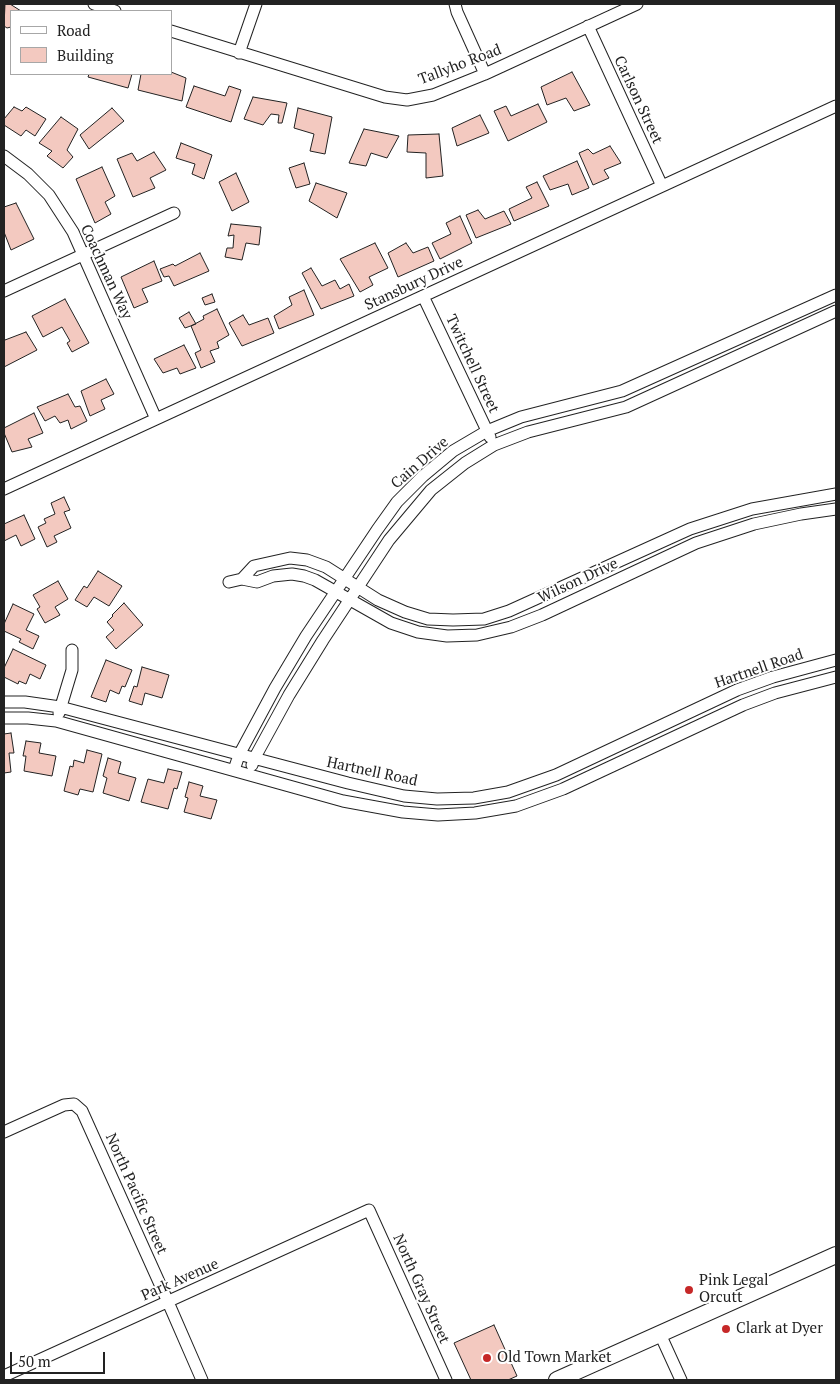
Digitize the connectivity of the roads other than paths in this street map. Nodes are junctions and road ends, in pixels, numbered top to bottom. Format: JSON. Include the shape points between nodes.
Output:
{"nodes":[{"id":1,"x":94,"y":4,"type":"edge"},
{"id":2,"x":256,"y":4,"type":"edge"},
{"id":3,"x":455,"y":4,"type":"edge"},
{"id":4,"x":637,"y":4,"type":"edge"},
{"id":5,"x":112,"y":10,"type":"edge"},
{"id":6,"x":588,"y":26,"type":"junction"},
{"id":7,"x":172,"y":31,"type":"edge"},
{"id":8,"x":239,"y":53,"type":"junction"},
{"id":9,"x":485,"y":74,"type":"junction"},
{"id":10,"x":836,"y":106,"type":"edge"},
{"id":11,"x":4,"y":156,"type":"edge"},
{"id":12,"x":662,"y":186,"type":"junction"},
{"id":13,"x":174,"y":213,"type":"dead end"},
{"id":14,"x":83,"y":255,"type":"junction"},
{"id":15,"x":4,"y":291,"type":"edge"},
{"id":16,"x":836,"y":295,"type":"edge"},
{"id":17,"x":423,"y":296,"type":"junction"},
{"id":18,"x":836,"y":311,"type":"edge"},
{"id":19,"x":702,"y":356,"type":"junction"},
{"id":20,"x":708,"y":370,"type":"junction"},
{"id":21,"x":156,"y":419,"type":"junction"},
{"id":22,"x":488,"y":431,"type":"junction"},
{"id":23,"x":494,"y":444,"type":"junction"},
{"id":24,"x":4,"y":489,"type":"edge"},
{"id":25,"x":836,"y":494,"type":"edge"},
{"id":26,"x":836,"y":509,"type":"edge"},
{"id":27,"x":619,"y":561,"type":"junction"},
{"id":28,"x":626,"y":574,"type":"junction"},
{"id":29,"x":242,"y":579,"type":"junction"},
{"id":30,"x":344,"y":579,"type":"junction"},
{"id":31,"x":229,"y":582,"type":"dead end"},
{"id":32,"x":358,"y":586,"type":"junction"},
{"id":33,"x":335,"y":592,"type":"junction"},
{"id":34,"x":349,"y":600,"type":"junction"},
{"id":35,"x":72,"y":650,"type":"dead end"},
{"id":36,"x":836,"y":660,"type":"edge"},
{"id":37,"x":836,"y":677,"type":"edge"},
{"id":38,"x":4,"y":702,"type":"edge"},
{"id":39,"x":60,"y":707,"type":"junction"},
{"id":40,"x":697,"y":708,"type":"junction"},
{"id":41,"x":4,"y":718,"type":"edge"},
{"id":42,"x":56,"y":722,"type":"junction"},
{"id":43,"x":704,"y":722,"type":"junction"},
{"id":44,"x":239,"y":755,"type":"junction"},
{"id":45,"x":254,"y":759,"type":"junction"},
{"id":46,"x":234,"y":770,"type":"junction"},
{"id":47,"x":250,"y":774,"type":"junction"},
{"id":48,"x":556,"y":774,"type":"junction"},
{"id":49,"x":563,"y":789,"type":"junction"},
{"id":50,"x":4,"y":1132,"type":"edge"},
{"id":51,"x":369,"y":1210,"type":"joint"},
{"id":52,"x":836,"y":1254,"type":"edge"},
{"id":53,"x":168,"y":1302,"type":"junction"},
{"id":54,"x":660,"y":1334,"type":"junction"},
{"id":55,"x":4,"y":1376,"type":"edge"},
{"id":56,"x":202,"y":1380,"type":"edge"},
{"id":57,"x":446,"y":1380,"type":"edge"},
{"id":58,"x":557,"y":1380,"type":"edge"},
{"id":59,"x":681,"y":1380,"type":"edge"}],
"edges":[{"from":1,"to":5,"type":"street"},
{"from":2,"to":8,"type":"street"},
{"from":3,"to":9,"type":"street"},
{"from":4,"to":6,"type":"street","name":"Tallyho Road"},
{"from":6,"to":9,"type":"street","name":"Tallyho Road"},
{"from":6,"to":12,"type":"street","name":"Carlson Street"},
{"from":7,"to":8,"type":"street","name":"Tallyho Road"},
{"from":8,"to":9,"type":"street","name":"Tallyho Road","via":[[385,97],[407,100],[433,95]]},
{"from":10,"to":12,"type":"street","name":"Stansbury Drive"},
{"from":11,"to":14,"type":"street","name":"Coachman Way","via":[[49,195]]},
{"from":12,"to":17,"type":"street","name":"Stansbury Drive"},
{"from":13,"to":14,"type":"street"},
{"from":14,"to":15,"type":"street"},
{"from":14,"to":21,"type":"street","name":"Coachman Way"},
{"from":16,"to":19,"type":"street","name":"Cain Drive"},
{"from":17,"to":21,"type":"street","name":"Stansbury Drive"},
{"from":17,"to":22,"type":"street","name":"Twitchell Street"},
{"from":18,"to":20,"type":"street","name":"Cain Drive"},
{"from":19,"to":20,"type":"street"},
{"from":19,"to":22,"type":"street","name":"Cain Drive","via":[[622,392],[521,418]]},
{"from":20,"to":23,"type":"street","name":"Cain Drive","via":[[626,407]]},
{"from":21,"to":24,"type":"street","name":"Stansbury Drive"},
{"from":22,"to":23,"type":"street","name":"Twitchell Street"},
{"from":22,"to":30,"type":"street","name":"Cain Drive","via":[[453,451],[397,502]]},
{"from":23,"to":32,"type":"street","name":"Cain Drive","via":[[431,490],[389,540]]},
{"from":25,"to":27,"type":"street","name":"Wilson Drive","via":[[752,508],[690,529]]},
{"from":26,"to":28,"type":"street","name":"Wilson Drive","via":[[754,524],[696,543]]},
{"from":27,"to":28,"type":"street"},
{"from":27,"to":32,"type":"street","name":"Wilson Drive","via":[[509,611],[484,619],[428,619],[378,600]]},
{"from":28,"to":34,"type":"street","name":"Wilson Drive","via":[[542,615],[477,635],[447,636],[418,632],[391,623]]},
{"from":29,"to":30,"type":"street","name":"Wilson Drive","via":[[254,566],[290,558],[326,567]]},
{"from":29,"to":31,"type":"street"},
{"from":29,"to":33,"type":"street","name":"Wilson Drive","via":[[257,582],[292,574],[315,580]]},
{"from":30,"to":32,"type":"street","name":"Wilson Drive"},
{"from":30,"to":33,"type":"street","name":"Cain Drive"},
{"from":32,"to":34,"type":"street","name":"Cain Drive"},
{"from":33,"to":34,"type":"street","name":"Wilson Drive"},
{"from":33,"to":44,"type":"street","name":"Cain Drive","via":[[275,688]]},
{"from":34,"to":45,"type":"street","name":"Cain Drive","via":[[289,695]]},
{"from":35,"to":39,"type":"street","via":[[72,670]]},
{"from":36,"to":40,"type":"street","name":"Hartnell Road","via":[[773,677]]},
{"from":37,"to":43,"type":"street","name":"Hartnell Road","via":[[775,694]]},
{"from":38,"to":39,"type":"street","name":"Hartnell Road"},
{"from":39,"to":42,"type":"street"},
{"from":39,"to":44,"type":"street","name":"Hartnell Road"},
{"from":40,"to":43,"type":"street"},
{"from":40,"to":48,"type":"street","name":"Hartnell Road"},
{"from":41,"to":42,"type":"street","name":"Hartnell Road"},
{"from":42,"to":46,"type":"street","name":"Hartnell Road"},
{"from":43,"to":49,"type":"street","name":"Hartnell Road"},
{"from":44,"to":45,"type":"street","name":"Hartnell Road"},
{"from":44,"to":46,"type":"street","name":"Cain Drive"},
{"from":45,"to":47,"type":"street","name":"Cain Drive"},
{"from":45,"to":48,"type":"street","name":"Hartnell Road","via":[[404,796],[437,799],[474,798],[508,792]]},
{"from":46,"to":47,"type":"street","name":"Hartnell Road"},
{"from":47,"to":49,"type":"street","name":"Hartnell Road","via":[[343,801],[438,815],[516,806]]},
{"from":48,"to":49,"type":"street"},
{"from":50,"to":53,"type":"street","name":"North Pacific Street","via":[[64,1105],[74,1104],[82,1112]]},
{"from":51,"to":53,"type":"street","name":"Park Avenue"},
{"from":51,"to":57,"type":"street","name":"North Gray Street"},
{"from":52,"to":54,"type":"main road"},
{"from":53,"to":55,"type":"street","name":"Park Avenue"},
{"from":53,"to":56,"type":"street","name":"North Pacific Street"},
{"from":54,"to":58,"type":"main road"},
{"from":54,"to":59,"type":"street"}]}
